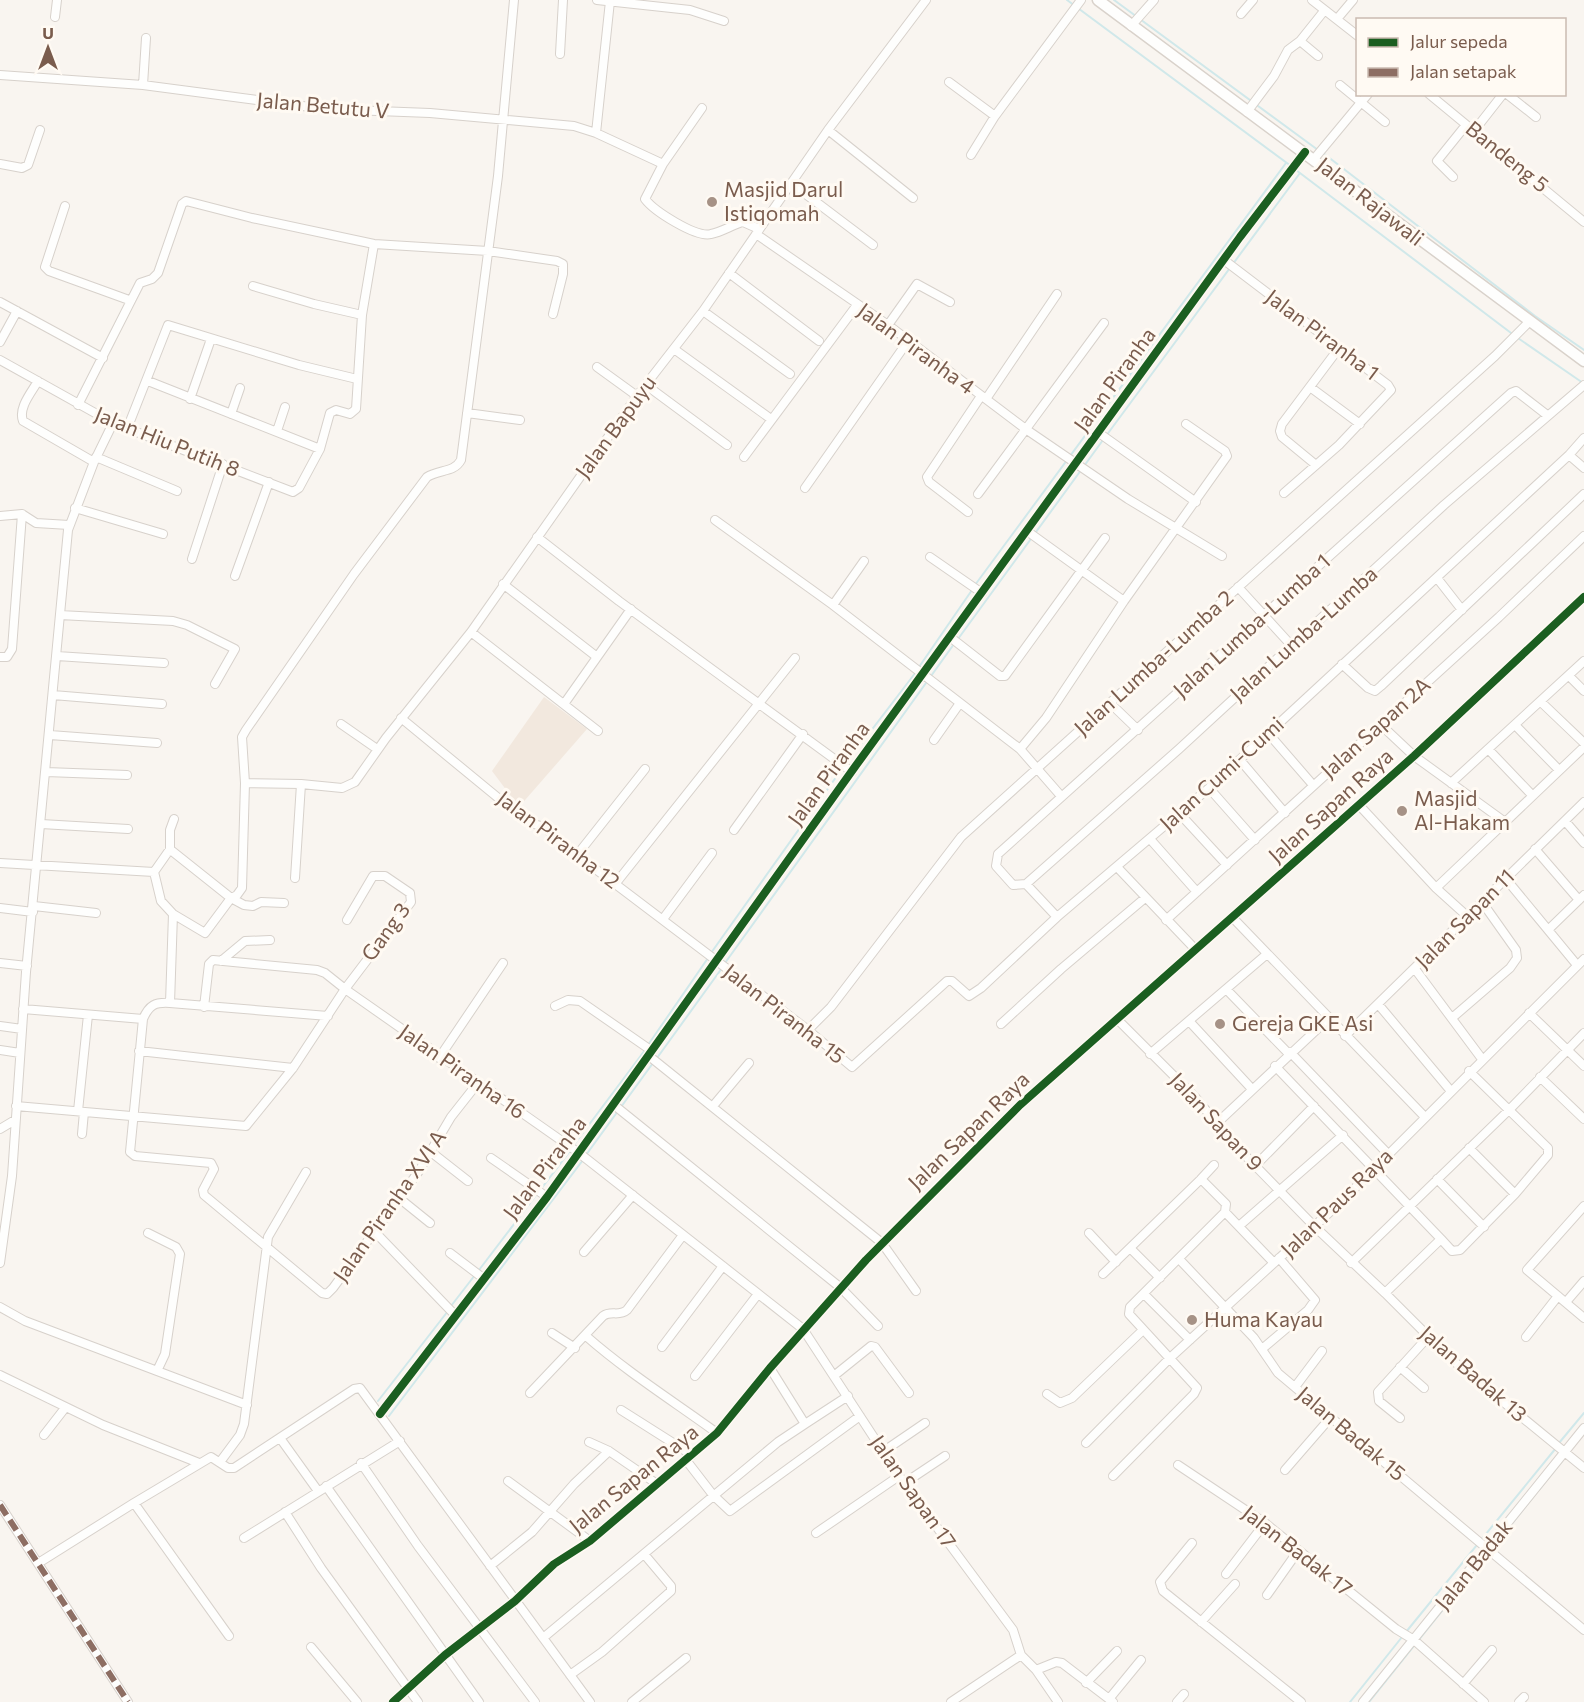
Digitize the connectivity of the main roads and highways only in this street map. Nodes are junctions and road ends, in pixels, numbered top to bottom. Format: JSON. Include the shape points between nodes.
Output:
{"nodes":[{"id":1,"x":1098,"y":0,"type":"edge"},
{"id":2,"x":1584,"y":361,"type":"edge"}],
"edges":[{"from":1,"to":2,"type":"main road","name":"Jalan Rajawali"}]}
